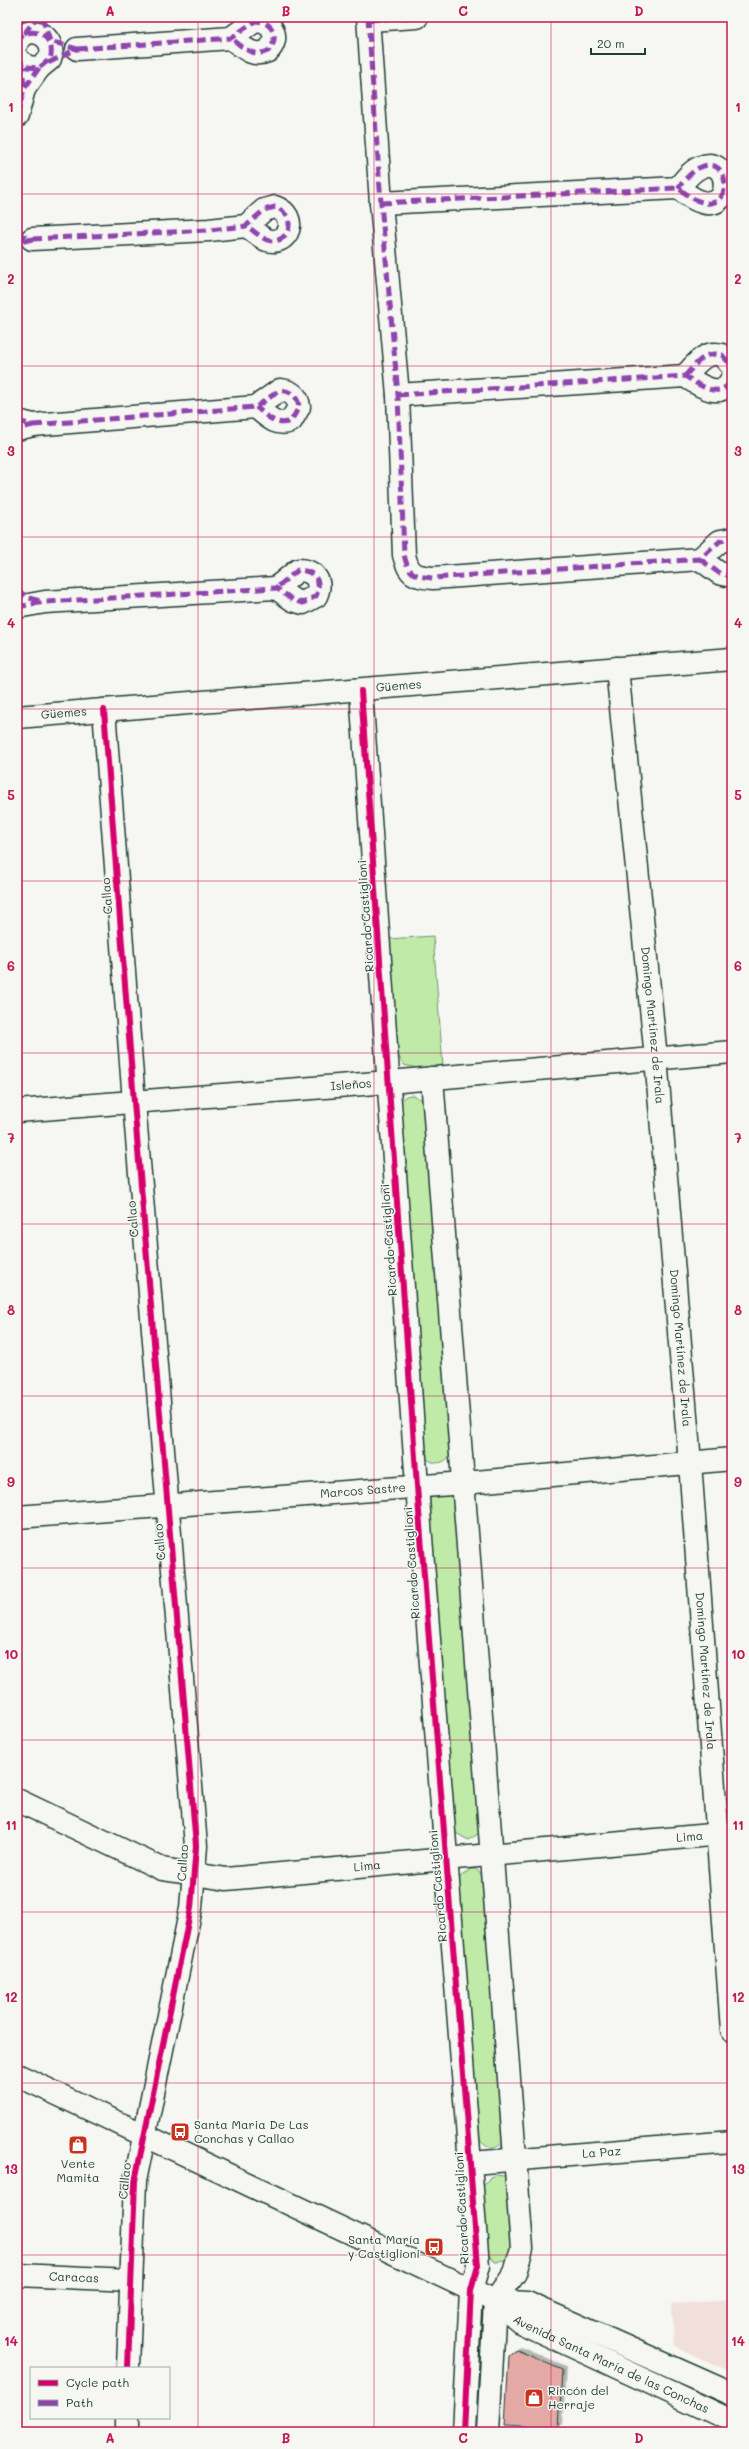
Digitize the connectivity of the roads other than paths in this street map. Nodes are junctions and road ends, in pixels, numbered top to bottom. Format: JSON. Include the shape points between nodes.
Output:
{"nodes":[{"id":1,"x":37,"y":17,"type":"edge"},
{"id":2,"x":42,"y":17,"type":"edge"},
{"id":3,"x":417,"y":17,"type":"edge"},
{"id":4,"x":368,"y":18,"type":"edge"},
{"id":5,"x":231,"y":38,"type":"dead end"},
{"id":6,"x":18,"y":41,"type":"edge"},
{"id":7,"x":50,"y":41,"type":"junction"},
{"id":8,"x":76,"y":49,"type":"junction"},
{"id":9,"x":28,"y":63,"type":"edge"},
{"id":10,"x":17,"y":116,"type":"edge"},
{"id":11,"x":678,"y":188,"type":"dead end"},
{"id":12,"x":381,"y":203,"type":"junction"},
{"id":13,"x":246,"y":226,"type":"dead end"},
{"id":14,"x":22,"y":239,"type":"edge"},
{"id":15,"x":732,"y":366,"type":"edge"},
{"id":16,"x":685,"y":376,"type":"junction"},
{"id":17,"x":732,"y":378,"type":"edge"},
{"id":18,"x":398,"y":395,"type":"junction"},
{"id":19,"x":256,"y":407,"type":"dead end"},
{"id":20,"x":22,"y":425,"type":"edge"},
{"id":21,"x":732,"y":539,"type":"edge"},
{"id":22,"x":700,"y":559,"type":"junction"},
{"id":23,"x":732,"y":576,"type":"edge"},
{"id":24,"x":276,"y":588,"type":"dead end"},
{"id":25,"x":17,"y":590,"type":"edge"},
{"id":26,"x":45,"y":602,"type":"junction"},
{"id":27,"x":17,"y":607,"type":"edge"},
{"id":28,"x":732,"y":659,"type":"edge"},
{"id":29,"x":617,"y":668,"type":"junction"},
{"id":30,"x":361,"y":691,"type":"junction"},
{"id":31,"x":104,"y":710,"type":"junction"},
{"id":32,"x":17,"y":718,"type":"edge"},
{"id":33,"x":732,"y":1052,"type":"edge"},
{"id":34,"x":656,"y":1058,"type":"junction"},
{"id":35,"x":432,"y":1078,"type":"junction"},
{"id":36,"x":389,"y":1082,"type":"junction"},
{"id":37,"x":134,"y":1102,"type":"junction"},
{"id":38,"x":17,"y":1111,"type":"edge"},
{"id":39,"x":732,"y":1459,"type":"edge"},
{"id":40,"x":690,"y":1463,"type":"junction"},
{"id":41,"x":464,"y":1483,"type":"junction"},
{"id":42,"x":417,"y":1486,"type":"junction"},
{"id":43,"x":168,"y":1506,"type":"junction"},
{"id":44,"x":17,"y":1517,"type":"edge"},
{"id":45,"x":17,"y":1800,"type":"edge"},
{"id":46,"x":725,"y":1834,"type":"edge"},
{"id":47,"x":491,"y":1854,"type":"junction"},
{"id":48,"x":446,"y":1858,"type":"junction"},
{"id":49,"x":194,"y":1875,"type":"junction"},
{"id":50,"x":732,"y":2030,"type":"edge"},
{"id":51,"x":17,"y":2075,"type":"edge"},
{"id":52,"x":143,"y":2134,"type":"junction"},
{"id":53,"x":732,"y":2142,"type":"edge"},
{"id":54,"x":514,"y":2160,"type":"junction"},
{"id":55,"x":472,"y":2163,"type":"junction"},
{"id":56,"x":17,"y":2276,"type":"edge"},
{"id":57,"x":131,"y":2280,"type":"junction"},
{"id":58,"x":471,"y":2290,"type":"junction"},
{"id":59,"x":495,"y":2301,"type":"junction"},
{"id":60,"x":128,"y":2367,"type":"edge"},
{"id":61,"x":732,"y":2394,"type":"edge"},
{"id":62,"x":127,"y":2419,"type":"edge"},
{"id":63,"x":732,"y":2421,"type":"edge"},
{"id":64,"x":126,"y":2432,"type":"edge"},
{"id":65,"x":464,"y":2432,"type":"edge"},
{"id":66,"x":488,"y":2432,"type":"edge"}],
"edges":[{"from":1,"to":6,"type":"street"},
{"from":2,"to":7,"type":"street"},
{"from":3,"to":4,"type":"street"},
{"from":4,"to":12,"type":"street"},
{"from":5,"to":8,"type":"street"},
{"from":6,"to":7,"type":"street","via":[[37,32]]},
{"from":7,"to":8,"type":"street"},
{"from":7,"to":9,"type":"street","via":[[52,53]]},
{"from":8,"to":9,"type":"street"},
{"from":9,"to":10,"type":"street"},
{"from":11,"to":12,"type":"street"},
{"from":12,"to":18,"type":"street"},
{"from":13,"to":14,"type":"street"},
{"from":15,"to":16,"type":"street","via":[[722,355],[710,354],[704,356]]},
{"from":16,"to":17,"type":"street","via":[[704,388],[716,391],[727,386]]},
{"from":16,"to":18,"type":"street"},
{"from":18,"to":22,"type":"street","via":[[404,555],[407,569],[417,576],[433,578]]},
{"from":19,"to":20,"type":"street"},
{"from":21,"to":22,"type":"street","via":[[720,541]]},
{"from":22,"to":23,"type":"street","via":[[719,573]]},
{"from":24,"to":26,"type":"street"},
{"from":25,"to":26,"type":"street","via":[[29,598]]},
{"from":26,"to":27,"type":"street"},
{"from":28,"to":29,"type":"street","name":"Güemes"},
{"from":29,"to":30,"type":"street","name":"Güemes"},
{"from":29,"to":34,"type":"street","name":"Domingo Martínez de Irala"},
{"from":30,"to":31,"type":"street","name":"Güemes"},
{"from":30,"to":36,"type":"street","name":"Ricardo Castiglioni"},
{"from":31,"to":32,"type":"street","name":"Güemes"},
{"from":31,"to":37,"type":"street","name":"Callao"},
{"from":33,"to":34,"type":"street","name":"Isleños"},
{"from":34,"to":35,"type":"street","name":"Isleños"},
{"from":34,"to":40,"type":"street","name":"Domingo Martínez de Irala"},
{"from":35,"to":36,"type":"street","name":"Isleños"},
{"from":35,"to":41,"type":"street"},
{"from":36,"to":37,"type":"street","name":"Isleños"},
{"from":36,"to":42,"type":"street","name":"Ricardo Castiglioni"},
{"from":37,"to":38,"type":"street","name":"Isleños"},
{"from":37,"to":43,"type":"street","name":"Callao"},
{"from":39,"to":40,"type":"street","name":"Marcos Sastre"},
{"from":40,"to":41,"type":"street","name":"Marcos Sastre"},
{"from":40,"to":46,"type":"street","name":"Domingo Martínez de Irala"},
{"from":41,"to":42,"type":"street","name":"Marcos Sastre"},
{"from":41,"to":47,"type":"street"},
{"from":42,"to":43,"type":"street","name":"Marcos Sastre"},
{"from":42,"to":48,"type":"street","name":"Ricardo Castiglioni"},
{"from":43,"to":44,"type":"street","name":"Marcos Sastre"},
{"from":43,"to":49,"type":"street","name":"Callao","via":[[196,1846]]},
{"from":45,"to":49,"type":"street","name":"Lima","via":[[162,1869]]},
{"from":46,"to":47,"type":"street","name":"Lima"},
{"from":46,"to":50,"type":"street","name":"Domingo Martínez de Irala"},
{"from":47,"to":48,"type":"street","name":"Lima"},
{"from":47,"to":54,"type":"street"},
{"from":48,"to":49,"type":"street","name":"Lima","via":[[226,1879]]},
{"from":48,"to":55,"type":"street","name":"Ricardo Castiglioni"},
{"from":49,"to":52,"type":"street","name":"Callao","via":[[191,1908]]},
{"from":51,"to":52,"type":"street","name":"Avenida Santa María de las Conchas"},
{"from":52,"to":57,"type":"street","name":"Callao","via":[[135,2181]]},
{"from":52,"to":58,"type":"street","name":"Avenida Santa María de las Conchas"},
{"from":53,"to":54,"type":"street","name":"La Paz"},
{"from":54,"to":55,"type":"street","name":"La Paz"},
{"from":54,"to":59,"type":"street","via":[[522,2248],[515,2273]]},
{"from":55,"to":58,"type":"street","name":"Ricardo Castiglioni","via":[[478,2266]]},
{"from":56,"to":57,"type":"street","name":"Caracas"},
{"from":57,"to":60,"type":"street","name":"Callao"},
{"from":58,"to":59,"type":"street","name":"Avenida Santa María de las Conchas"},
{"from":58,"to":65,"type":"street","name":"Ricardo Castiglioni"},
{"from":59,"to":61,"type":"street","name":"Avenida Santa María de las Conchas","via":[[527,2303]]},
{"from":59,"to":63,"type":"street","name":"Avenida Santa María de las Conchas","via":[[520,2322]]},
{"from":59,"to":66,"type":"street"},
{"from":62,"to":64,"type":"street"}]}
